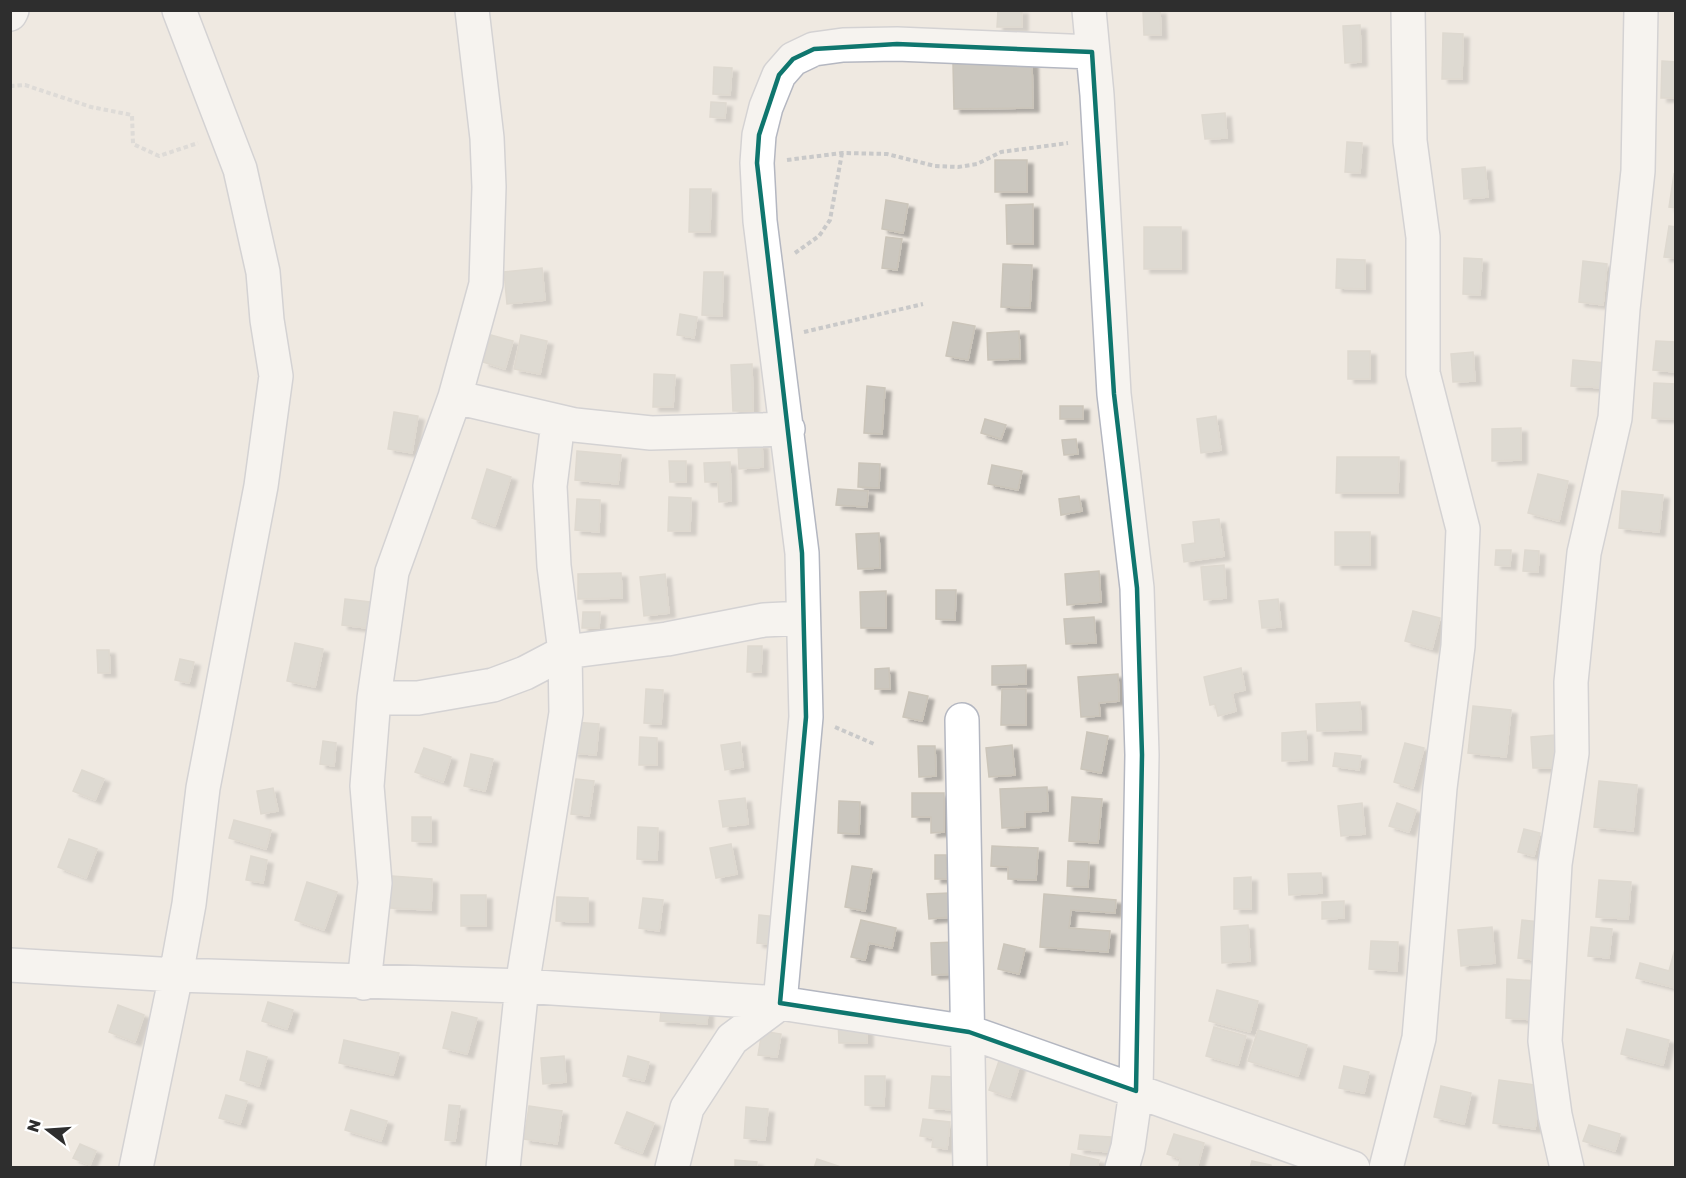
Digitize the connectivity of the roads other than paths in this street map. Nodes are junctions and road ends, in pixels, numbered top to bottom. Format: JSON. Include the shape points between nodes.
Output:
{"nodes":[{"id":1,"x":179,"y":10,"type":"edge"},
{"id":2,"x":472,"y":10,"type":"edge"},
{"id":3,"x":1089,"y":10,"type":"edge"},
{"id":4,"x":1408,"y":10,"type":"edge"},
{"id":5,"x":1641,"y":10,"type":"edge"},
{"id":6,"x":1092,"y":52,"type":"junction"},
{"id":7,"x":455,"y":397,"type":"junction"},
{"id":8,"x":558,"y":422,"type":"junction"},
{"id":9,"x":788,"y":429,"type":"junction"},
{"id":10,"x":803,"y":618,"type":"junction"},
{"id":11,"x":565,"y":652,"type":"junction"},
{"id":12,"x":374,"y":698,"type":"junction"},
{"id":13,"x":962,"y":720,"type":"dead end"},
{"id":14,"x":10,"y":965,"type":"edge"},
{"id":15,"x":176,"y":975,"type":"junction"},
{"id":16,"x":364,"y":983,"type":"junction"},
{"id":17,"x":522,"y":986,"type":"junction"},
{"id":18,"x":780,"y":1004,"type":"junction"},
{"id":19,"x":969,"y":1032,"type":"junction"},
{"id":20,"x":1136,"y":1091,"type":"junction"},
{"id":21,"x":136,"y":1167,"type":"edge"},
{"id":22,"x":504,"y":1167,"type":"edge"},
{"id":23,"x":672,"y":1167,"type":"edge"},
{"id":24,"x":970,"y":1167,"type":"edge"},
{"id":25,"x":1122,"y":1167,"type":"edge"},
{"id":26,"x":1353,"y":1167,"type":"edge"},
{"id":27,"x":1386,"y":1167,"type":"edge"},
{"id":28,"x":1567,"y":1167,"type":"edge"}],
"edges":[{"from":1,"to":15,"type":"street","via":[[240,169],[257,237],[276,376],[261,486],[203,788]]},
{"from":2,"to":7,"type":"street","via":[[487,138],[486,284]]},
{"from":3,"to":6,"type":"street"},
{"from":4,"to":27,"type":"street","via":[[1410,141],[1423,237],[1423,373],[1463,529],[1458,646],[1440,788],[1419,1038]]},
{"from":5,"to":28,"type":"street","via":[[1638,171],[1615,418],[1584,553],[1571,682],[1572,753],[1555,864],[1545,1041],[1554,1115]]},
{"from":6,"to":9,"type":"street","via":[[843,45],[814,49],[793,59],[779,75],[759,135],[757,163]]},
{"from":6,"to":20,"type":"street","via":[[1114,394],[1137,588],[1142,755]]},
{"from":7,"to":8,"type":"street"},
{"from":7,"to":12,"type":"street","via":[[392,572]]},
{"from":8,"to":9,"type":"street","via":[[651,433]]},
{"from":8,"to":11,"type":"street","via":[[550,486],[554,566]]},
{"from":9,"to":10,"type":"street","via":[[802,553]]},
{"from":10,"to":11,"type":"street","via":[[764,620],[667,639]]},
{"from":10,"to":18,"type":"street","via":[[806,717]]},
{"from":11,"to":12,"type":"street","via":[[493,686],[418,698]]},
{"from":11,"to":17,"type":"street","via":[[566,713]]},
{"from":12,"to":16,"type":"street","via":[[367,786],[375,883]]},
{"from":13,"to":19,"type":"street"},
{"from":14,"to":15,"type":"street"},
{"from":15,"to":16,"type":"street"},
{"from":15,"to":21,"type":"street"},
{"from":16,"to":17,"type":"street"},
{"from":17,"to":18,"type":"street"},
{"from":17,"to":22,"type":"street"},
{"from":18,"to":19,"type":"street"},
{"from":18,"to":23,"type":"street","via":[[732,1038],[687,1108]]},
{"from":19,"to":20,"type":"street"},
{"from":19,"to":24,"type":"street"},
{"from":20,"to":25,"type":"street"},
{"from":20,"to":26,"type":"street"}]}
